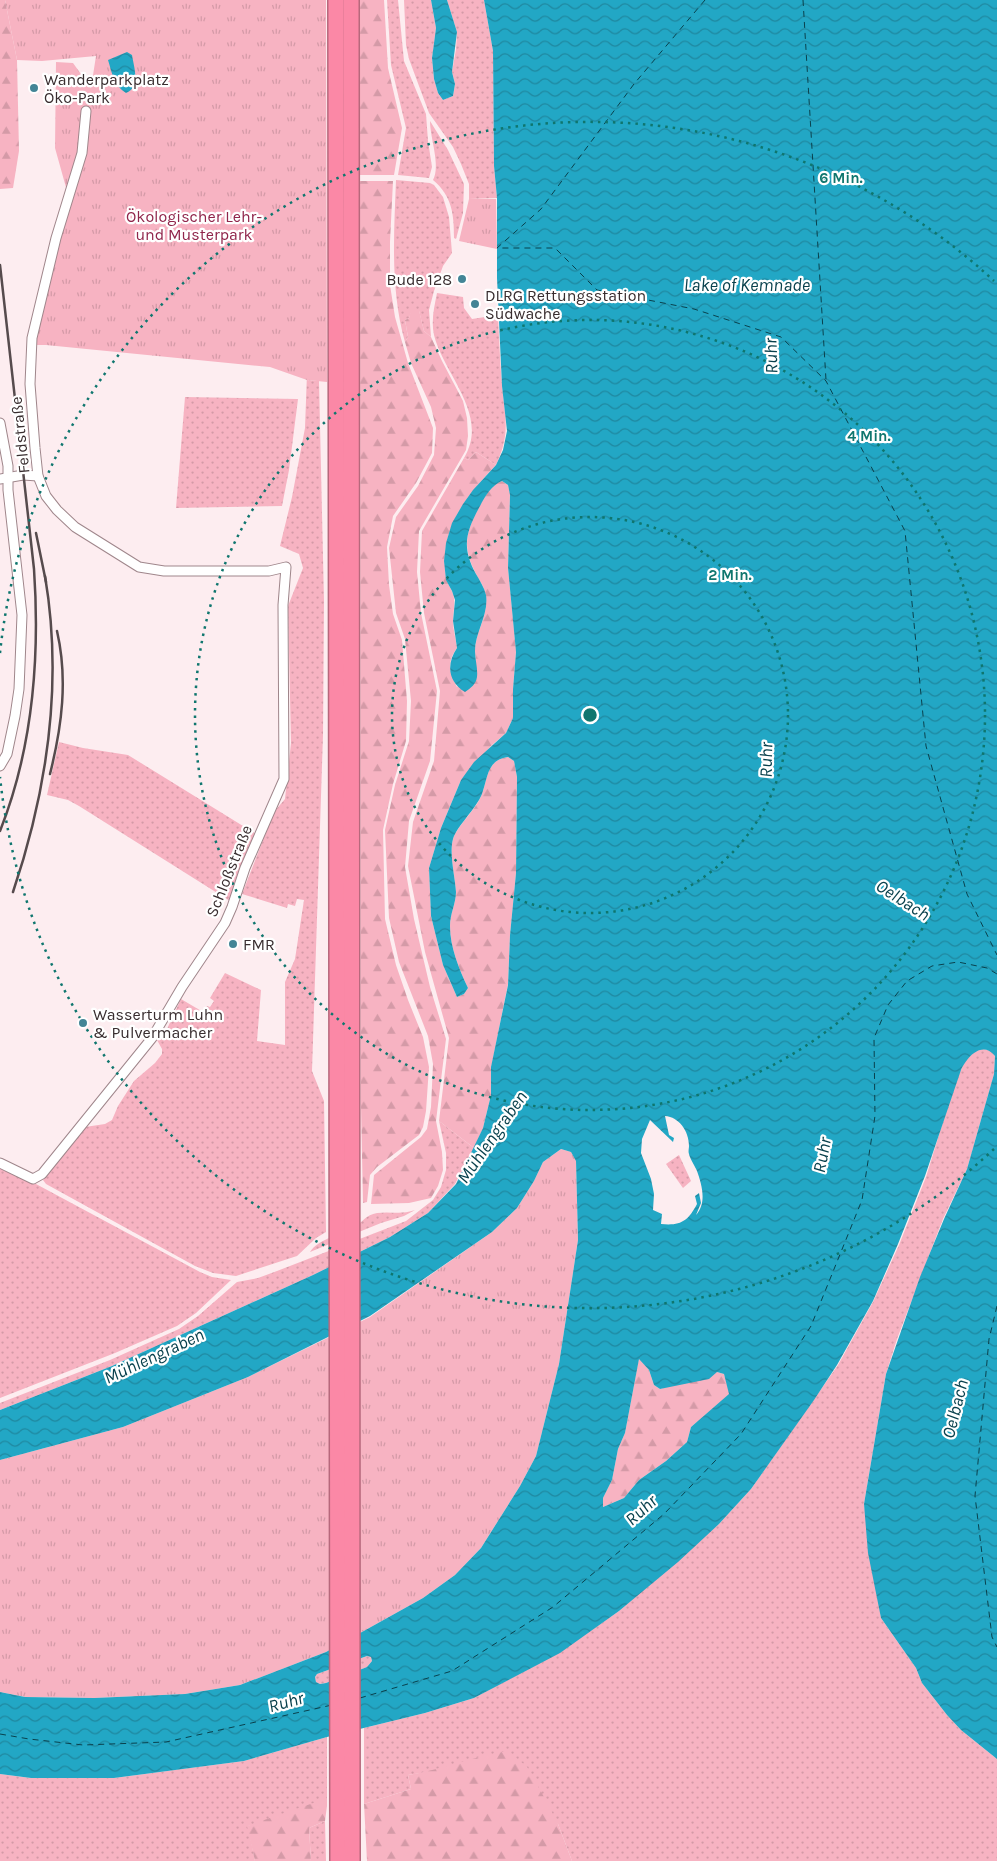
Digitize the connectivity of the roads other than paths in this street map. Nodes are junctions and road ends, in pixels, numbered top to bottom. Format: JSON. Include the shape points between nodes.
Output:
{"nodes":[{"id":1,"x":336,"y":0,"type":"edge"},
{"id":2,"x":351,"y":0,"type":"edge"},
{"id":3,"x":86,"y":111,"type":"dead end"},
{"id":4,"x":0,"y":424,"type":"edge"},
{"id":5,"x":38,"y":476,"type":"junction"},
{"id":6,"x":4,"y":478,"type":"edge"},
{"id":7,"x":286,"y":567,"type":"joint"},
{"id":8,"x":0,"y":766,"type":"edge"},
{"id":9,"x":345,"y":1158,"type":"junction"},
{"id":10,"x":0,"y":1163,"type":"edge"},
{"id":11,"x":344,"y":1799,"type":"junction"},
{"id":12,"x":338,"y":1861,"type":"edge"},
{"id":13,"x":352,"y":1861,"type":"edge"}],
"edges":[{"from":1,"to":9,"type":"highway"},
{"from":2,"to":9,"type":"highway"},
{"from":3,"to":5,"type":"street","name":"Feldstraße","via":[[82,153],[33,327],[30,384]]},
{"from":4,"to":6,"type":"street"},
{"from":5,"to":6,"type":"street"},
{"from":5,"to":7,"type":"street","name":"Feldstraße","via":[[46,496],[75,527],[139,567],[164,571],[269,571]]},
{"from":6,"to":8,"type":"street","via":[[21,599],[19,689],[12,735]]},
{"from":7,"to":10,"type":"street","name":"Schloßstraße","via":[[283,605],[284,779],[256,838],[225,923],[152,1038],[42,1174],[33,1179]]},
{"from":9,"to":11,"type":"highway"},
{"from":11,"to":12,"type":"highway"},
{"from":11,"to":13,"type":"highway"}]}
